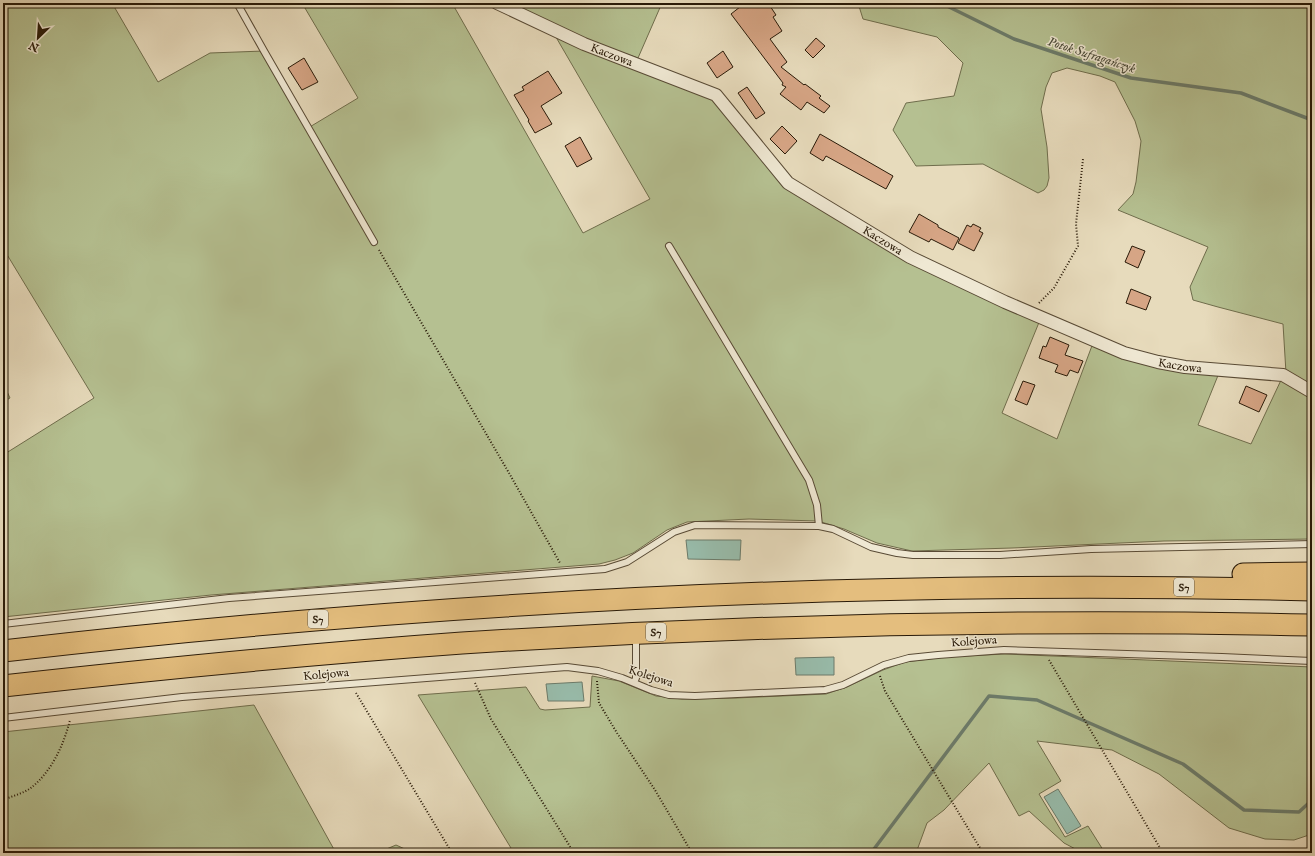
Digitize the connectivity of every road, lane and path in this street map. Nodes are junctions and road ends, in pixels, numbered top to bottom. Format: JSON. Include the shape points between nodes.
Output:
{"nodes":[{"id":1,"x":237,"y":3,"type":"edge"},
{"id":2,"x":497,"y":3,"type":"edge"},
{"id":3,"x":1083,"y":159,"type":"dead end"},
{"id":4,"x":374,"y":242,"type":"joint"},
{"id":5,"x":669,"y":246,"type":"dead end"},
{"id":6,"x":1030,"y":313,"type":"junction"},
{"id":7,"x":1312,"y":392,"type":"edge"},
{"id":8,"x":819,"y":526,"type":"junction"},
{"id":9,"x":1312,"y":544,"type":"edge"},
{"id":10,"x":565,"y":572,"type":"junction"},
{"id":11,"x":1312,"y":573,"type":"edge"},
{"id":12,"x":1056,"y":587,"type":"junction"},
{"id":13,"x":1312,"y":590,"type":"edge"},
{"id":14,"x":3,"y":624,"type":"edge"},
{"id":15,"x":1312,"y":625,"type":"edge"},
{"id":16,"x":636,"y":633,"type":"junction"},
{"id":17,"x":3,"y":651,"type":"edge"},
{"id":18,"x":1044,"y":652,"type":"junction"},
{"id":19,"x":1312,"y":661,"type":"edge"},
{"id":20,"x":878,"y":668,"type":"junction"},
{"id":21,"x":598,"y":672,"type":"junction"},
{"id":22,"x":472,"y":674,"type":"junction"},
{"id":23,"x":351,"y":683,"type":"junction"},
{"id":24,"x":634,"y":683,"type":"junction"},
{"id":25,"x":3,"y":686,"type":"edge"},
{"id":26,"x":74,"y":709,"type":"junction"},
{"id":27,"x":3,"y":718,"type":"edge"},
{"id":28,"x":3,"y":800,"type":"edge"},
{"id":29,"x":452,"y":853,"type":"edge"},
{"id":30,"x":574,"y":853,"type":"edge"},
{"id":31,"x":692,"y":853,"type":"edge"},
{"id":32,"x":983,"y":853,"type":"edge"},
{"id":33,"x":1163,"y":853,"type":"edge"}],
"edges":[{"from":1,"to":4,"type":"lane"},
{"from":2,"to":6,"type":"street","name":"Kaczowa","via":[[584,44],[716,95],[788,183],[910,257]]},
{"from":3,"to":6,"type":"path","via":[[1076,224],[1078,246],[1054,288]]},
{"from":4,"to":10,"type":"path"},
{"from":5,"to":8,"type":"lane","via":[[809,480],[817,504]]},
{"from":6,"to":7,"type":"street","name":"Kaczowa","via":[[1135,357],[1185,367],[1284,375]]},
{"from":8,"to":9,"type":"lane","via":[[832,529],[871,547],[913,555]]},
{"from":8,"to":10,"type":"lane","via":[[695,525],[674,532],[626,562],[605,569]]},
{"from":10,"to":14,"type":"lane","via":[[229,598]]},
{"from":11,"to":12,"type":"highway","via":[[1158,576]]},
{"from":12,"to":13,"type":"highway","number":"S7"},
{"from":12,"to":17,"type":"highway","number":"S7","via":[[755,593],[544,603],[266,624]]},
{"from":15,"to":16,"type":"highway","number":"S7","via":[[1001,622]]},
{"from":16,"to":24,"type":"lane"},
{"from":16,"to":25,"type":"highway","number":"S7","via":[[452,644],[269,659]]},
{"from":18,"to":19,"type":"lane","name":"Kolejowa"},
{"from":18,"to":20,"type":"lane","name":"Kolejowa","via":[[1004,650],[938,655],[909,658]]},
{"from":18,"to":33,"type":"path"},
{"from":20,"to":24,"type":"lane","name":"Kolejowa","via":[[843,685],[825,690],[695,696],[669,694]]},
{"from":20,"to":32,"type":"path","via":[[885,691]]},
{"from":21,"to":22,"type":"lane","name":"Kolejowa","via":[[567,667]]},
{"from":21,"to":24,"type":"lane","name":"Kolejowa"},
{"from":21,"to":31,"type":"path","via":[[599,703]]},
{"from":22,"to":23,"type":"lane","name":"Kolejowa"},
{"from":22,"to":30,"type":"path","via":[[491,719]]},
{"from":23,"to":26,"type":"lane","name":"Kolejowa"},
{"from":23,"to":29,"type":"path"},
{"from":26,"to":27,"type":"lane","name":"Kolejowa"},
{"from":26,"to":28,"type":"path","via":[[63,742],[48,770],[31,788]]}]}
